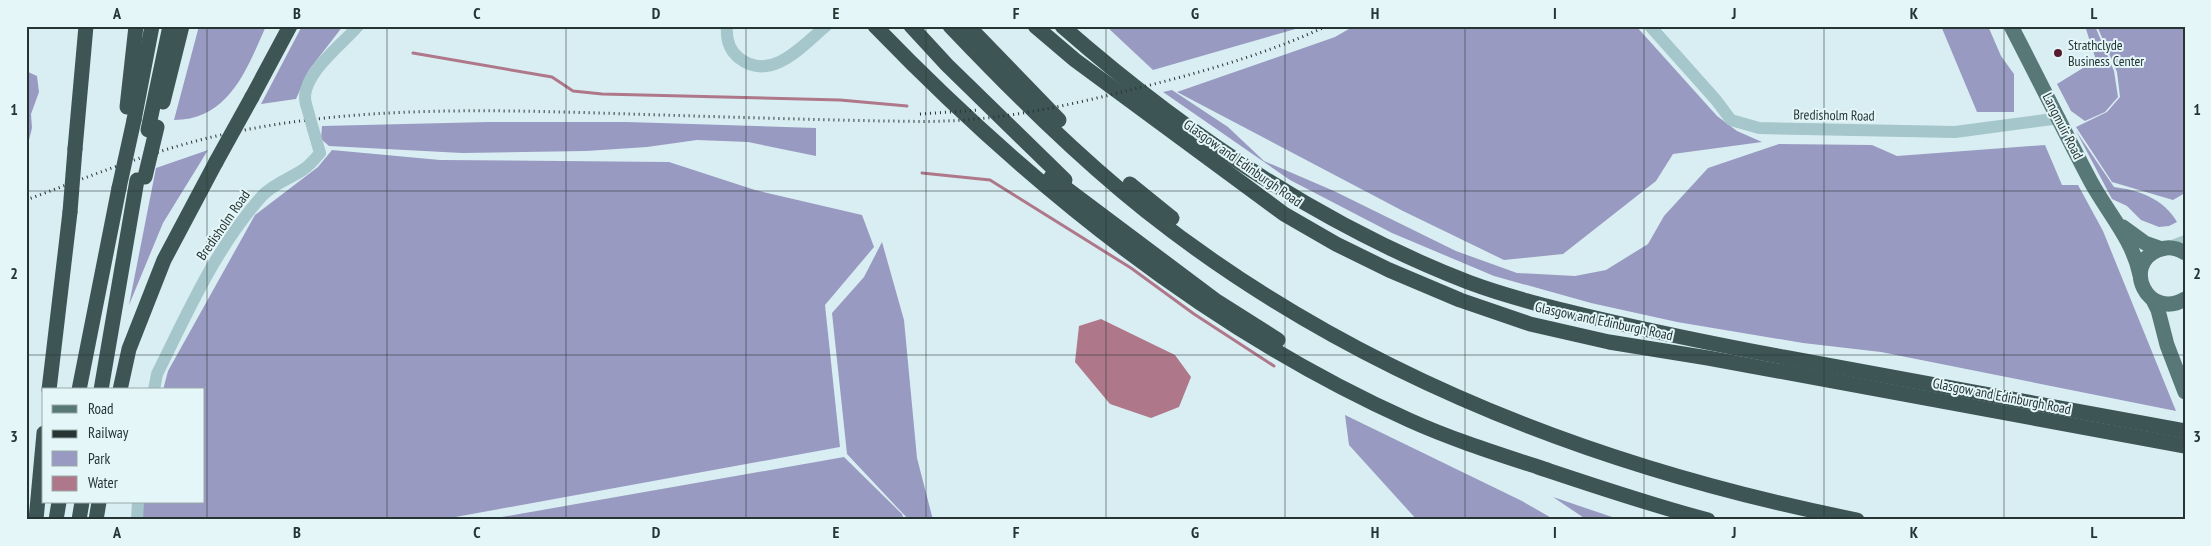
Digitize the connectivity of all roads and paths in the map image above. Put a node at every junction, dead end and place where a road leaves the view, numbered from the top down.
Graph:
1 (86, 26) edge
2 (136, 26) edge
3 (152, 26) edge
4 (170, 26) edge
5 (182, 26) edge
6 (290, 26) edge
7 (358, 26) edge
8 (727, 26) edge
9 (826, 26) edge
10 (875, 26) edge
11 (880, 26) edge
12 (911, 26) edge
13 (950, 26) edge
14 (968, 26) edge
15 (1035, 26) edge
16 (1062, 26) edge
17 (1650, 26) edge
18 (2011, 26) edge
19 (2060, 118) junction
20 (130, 119) junction
21 (152, 128) junction
22 (1109, 219) junction
23 (2118, 224) junction
24 (2185, 240) edge
25 (2164, 248) junction
26 (2185, 253) edge
27 (2140, 275) junction
28 (2153, 300) junction
29 (2182, 300) edge
30 (1303, 317) junction
31 (2167, 345) junction
32 (49, 388) edge
33 (79, 388) edge
34 (101, 388) edge
35 (120, 388) edge
36 (154, 388) edge
37 (2185, 392) edge
38 (2146, 420) junction
39 (2185, 422) edge
40 (2183, 446) edge
41 (42, 455) edge
42 (1585, 483) junction
43 (44, 504) edge
44 (59, 504) edge
45 (82, 504) edge
46 (99, 504) edge
47 (138, 504) edge
48 (36, 520) edge
49 (42, 520) edge
50 (56, 520) edge
51 (79, 520) edge
52 (96, 520) edge
53 (137, 520) edge
54 (1708, 520) edge
55 (1857, 520) edge

1 - 32 highway, bridge
2 - 20 highway
3 - 20 highway
4 - 21 highway
5 - 21 highway
6 - 35 highway, bridge
7 - 36 street, Bredisholm Road, bridge
8 - 9 street
10 - 42 highway
11 - 22 highway
12 - 22 highway
13 - 30 highway
14 - 30 highway
15 - 40 highway, Glasgow and Edinburgh Road
16 - 38 highway, Glasgow and Edinburgh Road
17 - 19 street, Bredisholm Road
18 - 19 main road, Langmuir Road
19 - 23 main road, Langmuir Road
20 - 33 highway, bridge
21 - 34 highway
22 - 42 highway
23 - 25 main road, Langmuir Road
23 - 27 main road, Langmuir Road
24 - 25 street
25 - 26 main road, Langmuir Road
25 - 27 main road
27 - 28 main road, Langmuir Road
28 - 29 main road
28 - 31 main road
29 - 31 main road
30 - 55 highway
31 - 37 main road
38 - 39 highway
38 - 40 highway, Glasgow and Edinburgh Road
41 - 48 highway
42 - 54 highway
43 - 49 highway
44 - 50 highway
45 - 51 highway
46 - 52 highway
47 - 53 street

